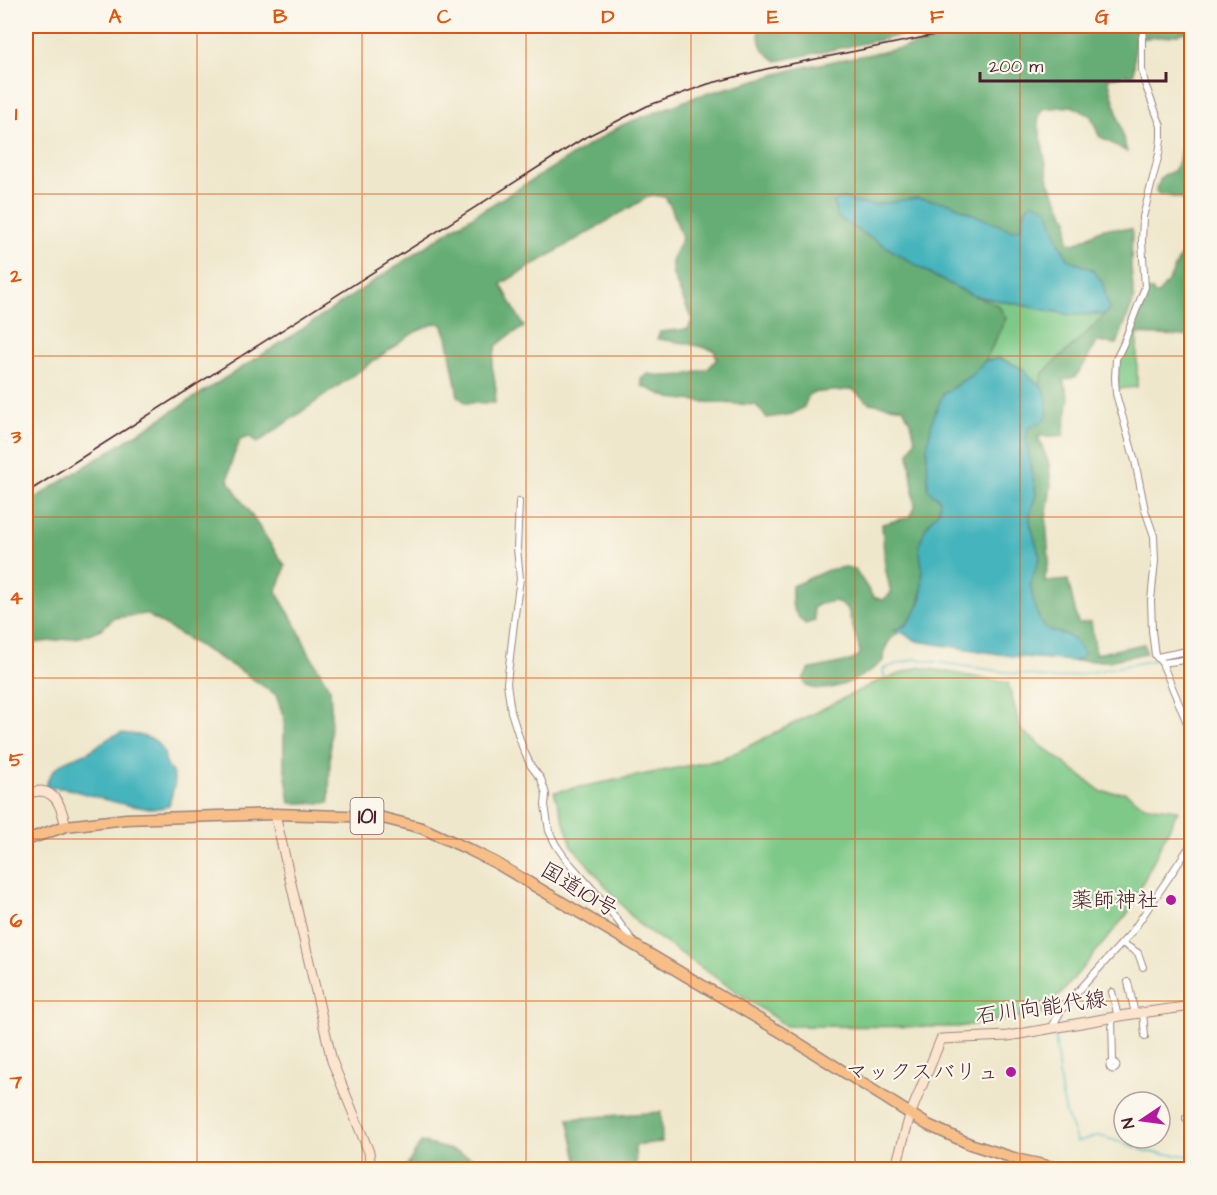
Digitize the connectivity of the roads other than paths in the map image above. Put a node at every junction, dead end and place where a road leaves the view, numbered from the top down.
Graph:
1 (1146, 26) edge
2 (519, 502) dead end
3 (1187, 651) dead end
4 (1157, 657) junction
5 (1191, 660) edge
6 (1162, 663) junction
7 (1191, 735) edge
8 (26, 793) edge
9 (275, 814) junction
10 (66, 826) junction
11 (1191, 838) edge
12 (26, 840) edge
13 (1191, 849) edge
14 (1122, 943) junction
15 (637, 946) junction
16 (1143, 967) dead end
17 (1128, 982) dead end
18 (1112, 992) dead end
19 (1191, 1006) edge
20 (1139, 1013) junction
21 (1115, 1017) junction
22 (1051, 1029) junction
23 (1145, 1036) dead end
24 (1113, 1062) dead end
25 (910, 1115) junction
26 (371, 1170) edge
27 (895, 1170) edge
28 (1067, 1170) edge

1 - 4 street
2 - 15 street
3 - 4 street
4 - 6 street
5 - 6 street
6 - 7 street
8 - 10 street
9 - 10 highway, 国道101号 / 101
9 - 15 highway, 国道101号 / 101
9 - 26 street
10 - 12 highway, 国道101号 / 101
11 - 13 street
13 - 14 street
14 - 16 street
14 - 22 street
15 - 25 highway, 国道101号 / 101
17 - 20 street
18 - 21 street
19 - 20 street, 石川向能代線
20 - 21 street, 石川向能代線
20 - 23 street
21 - 22 street, 石川向能代線
21 - 24 street
22 - 25 street, 石川向能代線
25 - 27 street
25 - 28 highway, 国道101号 / 101

